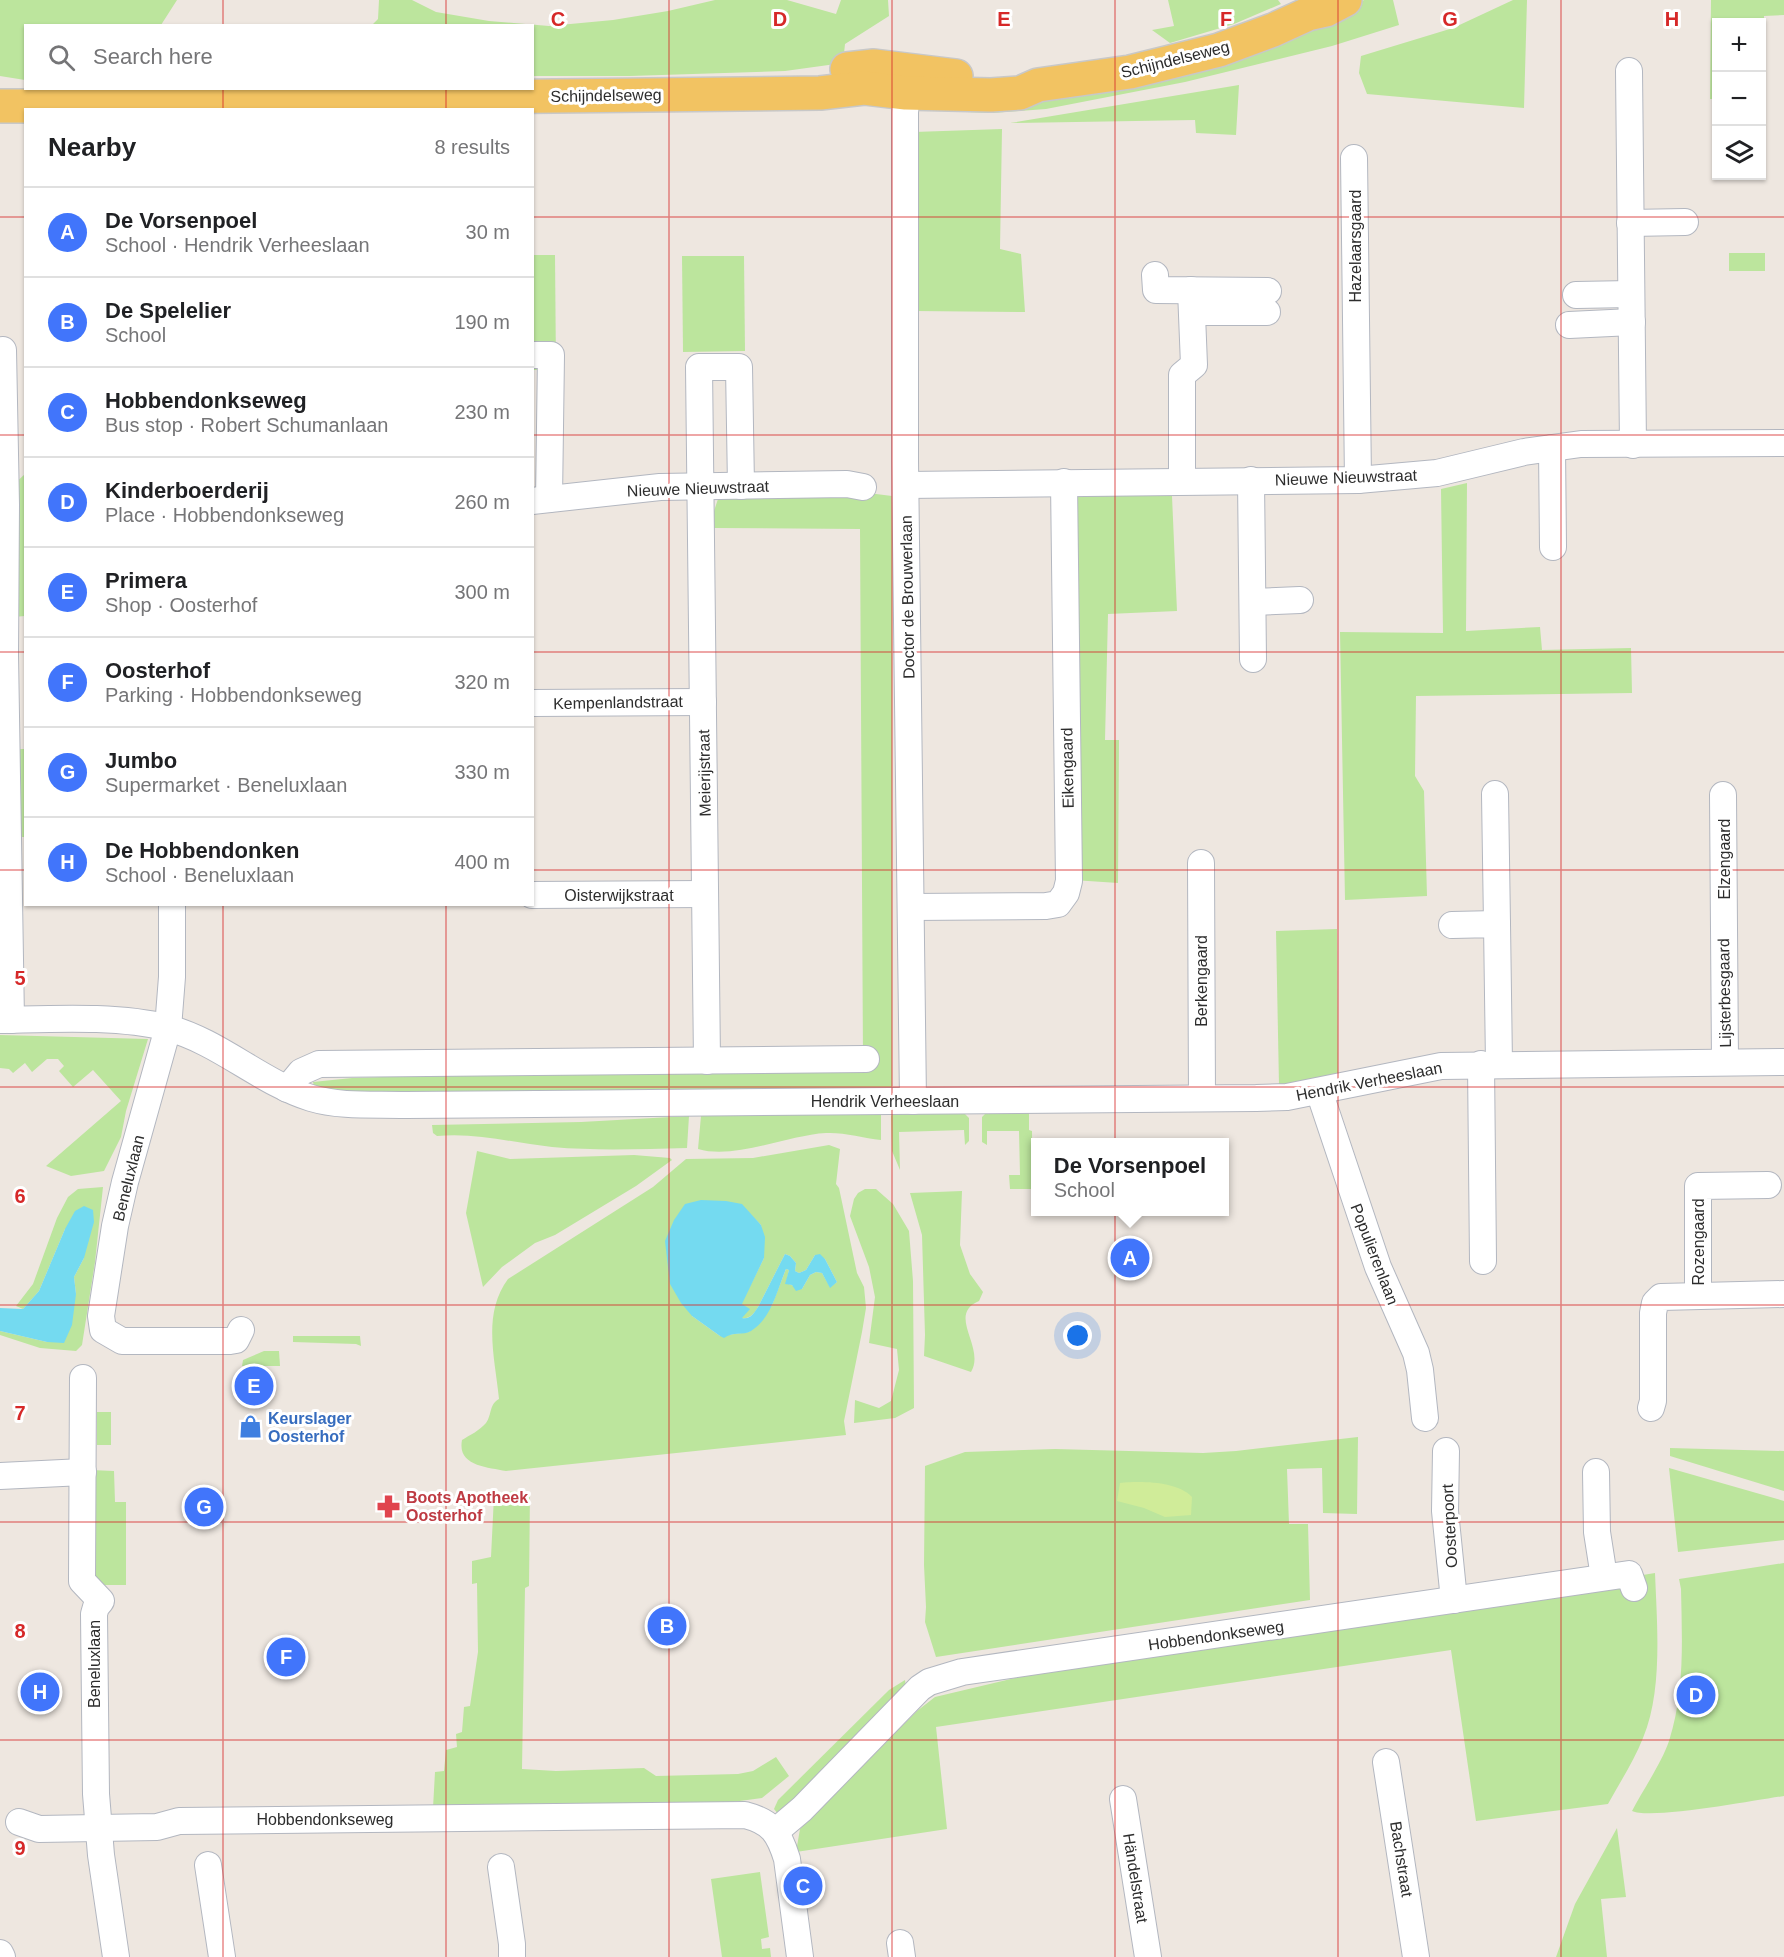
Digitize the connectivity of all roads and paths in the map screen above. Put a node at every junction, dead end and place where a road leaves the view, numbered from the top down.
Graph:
1 (1345, 0) edge
2 (1314, 7) edge
3 (1629, 71) dead end
4 (941, 74) junction
5 (534, 80) edge
6 (1038, 85) junction
7 (0, 88) edge
8 (24, 90) edge
9 (29, 90) edge
10 (48, 90) edge
11 (820, 93) junction
12 (906, 93) junction
13 (253, 102) edge
14 (175, 103) edge
15 (0, 106) edge
16 (534, 112) edge
17 (1354, 158) dead end
18 (1685, 222) dead end
19 (1630, 223) junction
20 (1155, 275) dead end
21 (1631, 294) junction
22 (1575, 295) dead end
23 (1192, 301) junction
24 (1268, 302) dead end
25 (1632, 322) junction
26 (1569, 325) dead end
27 (10, 350) edge
28 (534, 355) edge
29 (1784, 443) edge
30 (1633, 445) junction
31 (1552, 448) junction
32 (1251, 480) junction
33 (1358, 480) junction
34 (1182, 481) junction
35 (1064, 482) junction
36 (700, 485) junction
37 (906, 485) junction
38 (741, 486) junction
39 (863, 487) dead end
40 (541, 500) edge
41 (3, 536) edge
42 (1553, 547) dead end
43 (1300, 600) dead end
44 (1253, 602) junction
45 (2, 655) edge
46 (1253, 659) dead end
47 (704, 702) junction
48 (534, 703) edge
49 (1496, 794) dead end
50 (1723, 795) dead end
51 (1202, 863) dead end
52 (705, 894) junction
53 (534, 896) edge
54 (172, 906) edge
55 (911, 907) junction
56 (1497, 924) junction
57 (1723, 924) joint
58 (1452, 925) dead end
59 (5, 1020) edge
60 (168, 1028) junction
61 (866, 1059) dead end
62 (706, 1061) junction
63 (1725, 1062) junction
64 (1784, 1062) edge
65 (1490, 1064) junction
66 (287, 1089) junction
67 (1319, 1091) junction
68 (1202, 1098) junction
69 (913, 1101) junction
70 (1768, 1185) dead end
71 (1483, 1261) dead end
72 (1784, 1294) edge
73 (1698, 1295) junction
74 (241, 1330) dead end
75 (84, 1378) dead end
76 (1651, 1408) dead end
77 (1425, 1418) dead end
78 (1446, 1451) dead end
79 (83, 1472) junction
80 (1596, 1472) dead end
81 (0, 1476) edge
82 (1604, 1577) junction
83 (1634, 1588) dead end
84 (1454, 1600) junction
85 (1386, 1762) dead end
86 (1123, 1799) dead end
87 (98, 1821) junction
88 (9, 1822) edge
89 (767, 1825) junction
90 (208, 1864) dead end
91 (501, 1867) dead end
92 (116, 1957) edge
93 (222, 1957) edge
94 (512, 1957) edge
95 (800, 1957) edge
96 (1148, 1957) edge
97 (1416, 1957) edge

1 - 2 main road, Schijndelseweg
2 - 6 main road, Schijndelseweg
3 - 19 street
4 - 5 main road, Schijndelseweg
4 - 6 main road, Schijndelseweg
4 - 12 main road
6 - 12 main road, Schijndelseweg
7 - 8 main road
9 - 10 main road
11 - 12 main road, Schijndelseweg
11 - 13 main road, Schijndelseweg
11 - 16 street, Schijndelseweg
12 - 37 street, Doctor de Brouwerlaan
13 - 14 main road, Schijndelseweg
14 - 15 main road, Schijndelseweg
17 - 33 street, Hazelaarsgaard
18 - 19 street
19 - 21 street
20 - 23 street
21 - 22 street
21 - 25 street
23 - 24 street
23 - 34 street
25 - 26 street
25 - 30 street
27 - 41 street
28 - 40 street
29 - 30 street, Nieuwe Nieuwstraat
30 - 31 street, Nieuwe Nieuwstraat
31 - 33 street, Nieuwe Nieuwstraat
31 - 42 street
32 - 33 street, Nieuwe Nieuwstraat
32 - 34 street, Nieuwe Nieuwstraat
32 - 44 street
34 - 35 street, Nieuwe Nieuwstraat
35 - 37 street, Nieuwe Nieuwstraat
35 - 55 street, Eikengaard
36 - 38 street, Nieuwe Nieuwstraat
36 - 38 street, Meierijstraat
36 - 40 street, Nieuwe Nieuwstraat
36 - 47 street, Meierijstraat
37 - 55 street, Doctor de Brouwerlaan
38 - 39 street, Nieuwe Nieuwstraat
41 - 45 street
43 - 44 street
44 - 46 street
45 - 59 street
47 - 48 street, Kempenlandstraat
47 - 52 street, Meierijstraat
49 - 56 street
50 - 57 street, Elzengaard
51 - 68 street, Berkengaard
52 - 53 street, Oisterwijkstraat
52 - 62 street, Meierijstraat
54 - 60 street
55 - 69 street, Doctor de Brouwerlaan
56 - 58 street
56 - 65 street
57 - 63 street, Lijsterbesgaard
59 - 60 street, Hendrik Verheeslaan
60 - 66 street, Hendrik Verheeslaan
60 - 74 street, Beneluxlaan
61 - 62 street
62 - 66 street
63 - 64 street, Hendrik Verheeslaan
63 - 65 street, Hendrik Verheeslaan
65 - 67 street, Hendrik Verheeslaan
65 - 71 street
66 - 69 street, Hendrik Verheeslaan
67 - 68 street, Hendrik Verheeslaan
67 - 77 street, Populierenlaan
68 - 69 street, Hendrik Verheeslaan
70 - 73 street, Rozengaard
72 - 73 street, Rozengaard
73 - 76 street, Rozengaard
75 - 79 street, Beneluxlaan
78 - 84 street, Oosterpoort
79 - 81 street
79 - 87 street, Beneluxlaan
80 - 82 street
82 - 83 street, Hobbendonkseweg
82 - 84 street, Hobbendonkseweg
84 - 89 street, Hobbendonkseweg
85 - 97 street, Bachstraat
86 - 96 street, Händelstraat
87 - 88 street, Hobbendonkseweg
87 - 89 street, Hobbendonkseweg
87 - 92 street, Beneluxlaan
89 - 95 street
90 - 93 street
91 - 94 street

